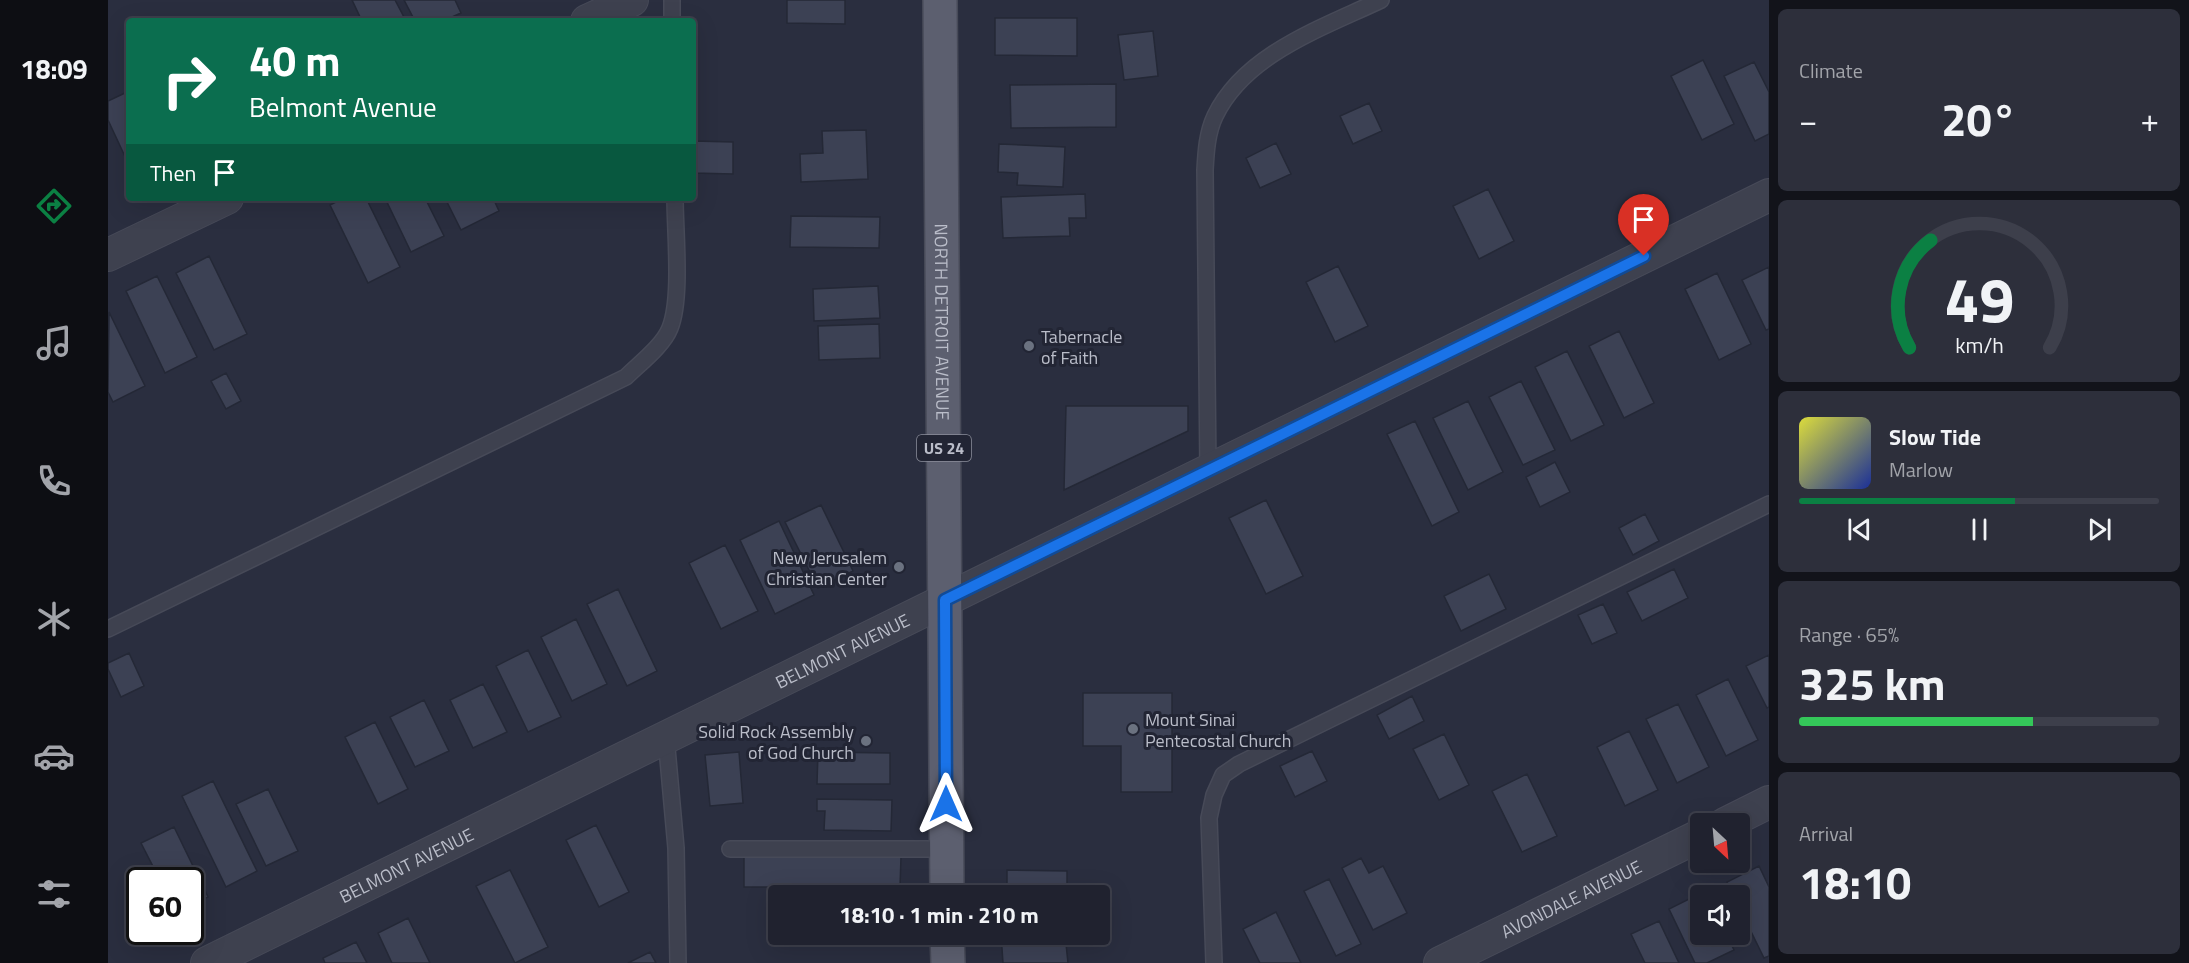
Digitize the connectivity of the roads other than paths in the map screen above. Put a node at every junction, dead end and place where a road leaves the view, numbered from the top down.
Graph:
1 (632, 0) edge
2 (672, 0) edge
3 (940, 0) edge
4 (1381, 0) edge
5 (593, 18) edge
6 (672, 18) edge
7 (1769, 195) edge
8 (221, 201) edge
9 (675, 201) edge
10 (108, 255) edge
11 (1208, 471) junction
12 (1769, 504) edge
13 (945, 600) junction
14 (108, 629) edge
15 (666, 738) junction
16 (1769, 802) edge
17 (1747, 813) edge
18 (1690, 840) edge
19 (730, 849) dead end
20 (947, 849) junction
21 (947, 885) edge
22 (947, 945) edge
23 (207, 963) edge
24 (678, 963) edge
25 (948, 963) edge
26 (1214, 963) edge
27 (1440, 963) edge

1 - 5 street
2 - 6 lane
3 - 13 main road, NORTH DETROIT AVENUE / US 24
4 - 11 lane
7 - 11 street, BELMONT AVENUE
8 - 10 street
9 - 14 lane
11 - 13 street, BELMONT AVENUE
12 - 26 lane
13 - 15 street, BELMONT AVENUE
13 - 20 main road, NORTH DETROIT AVENUE / US 24
15 - 23 street, BELMONT AVENUE
15 - 24 lane
16 - 17 street
18 - 27 street, AVONDALE AVENUE
19 - 20 lane
20 - 21 main road, NORTH DETROIT AVENUE / US 24
22 - 25 main road

